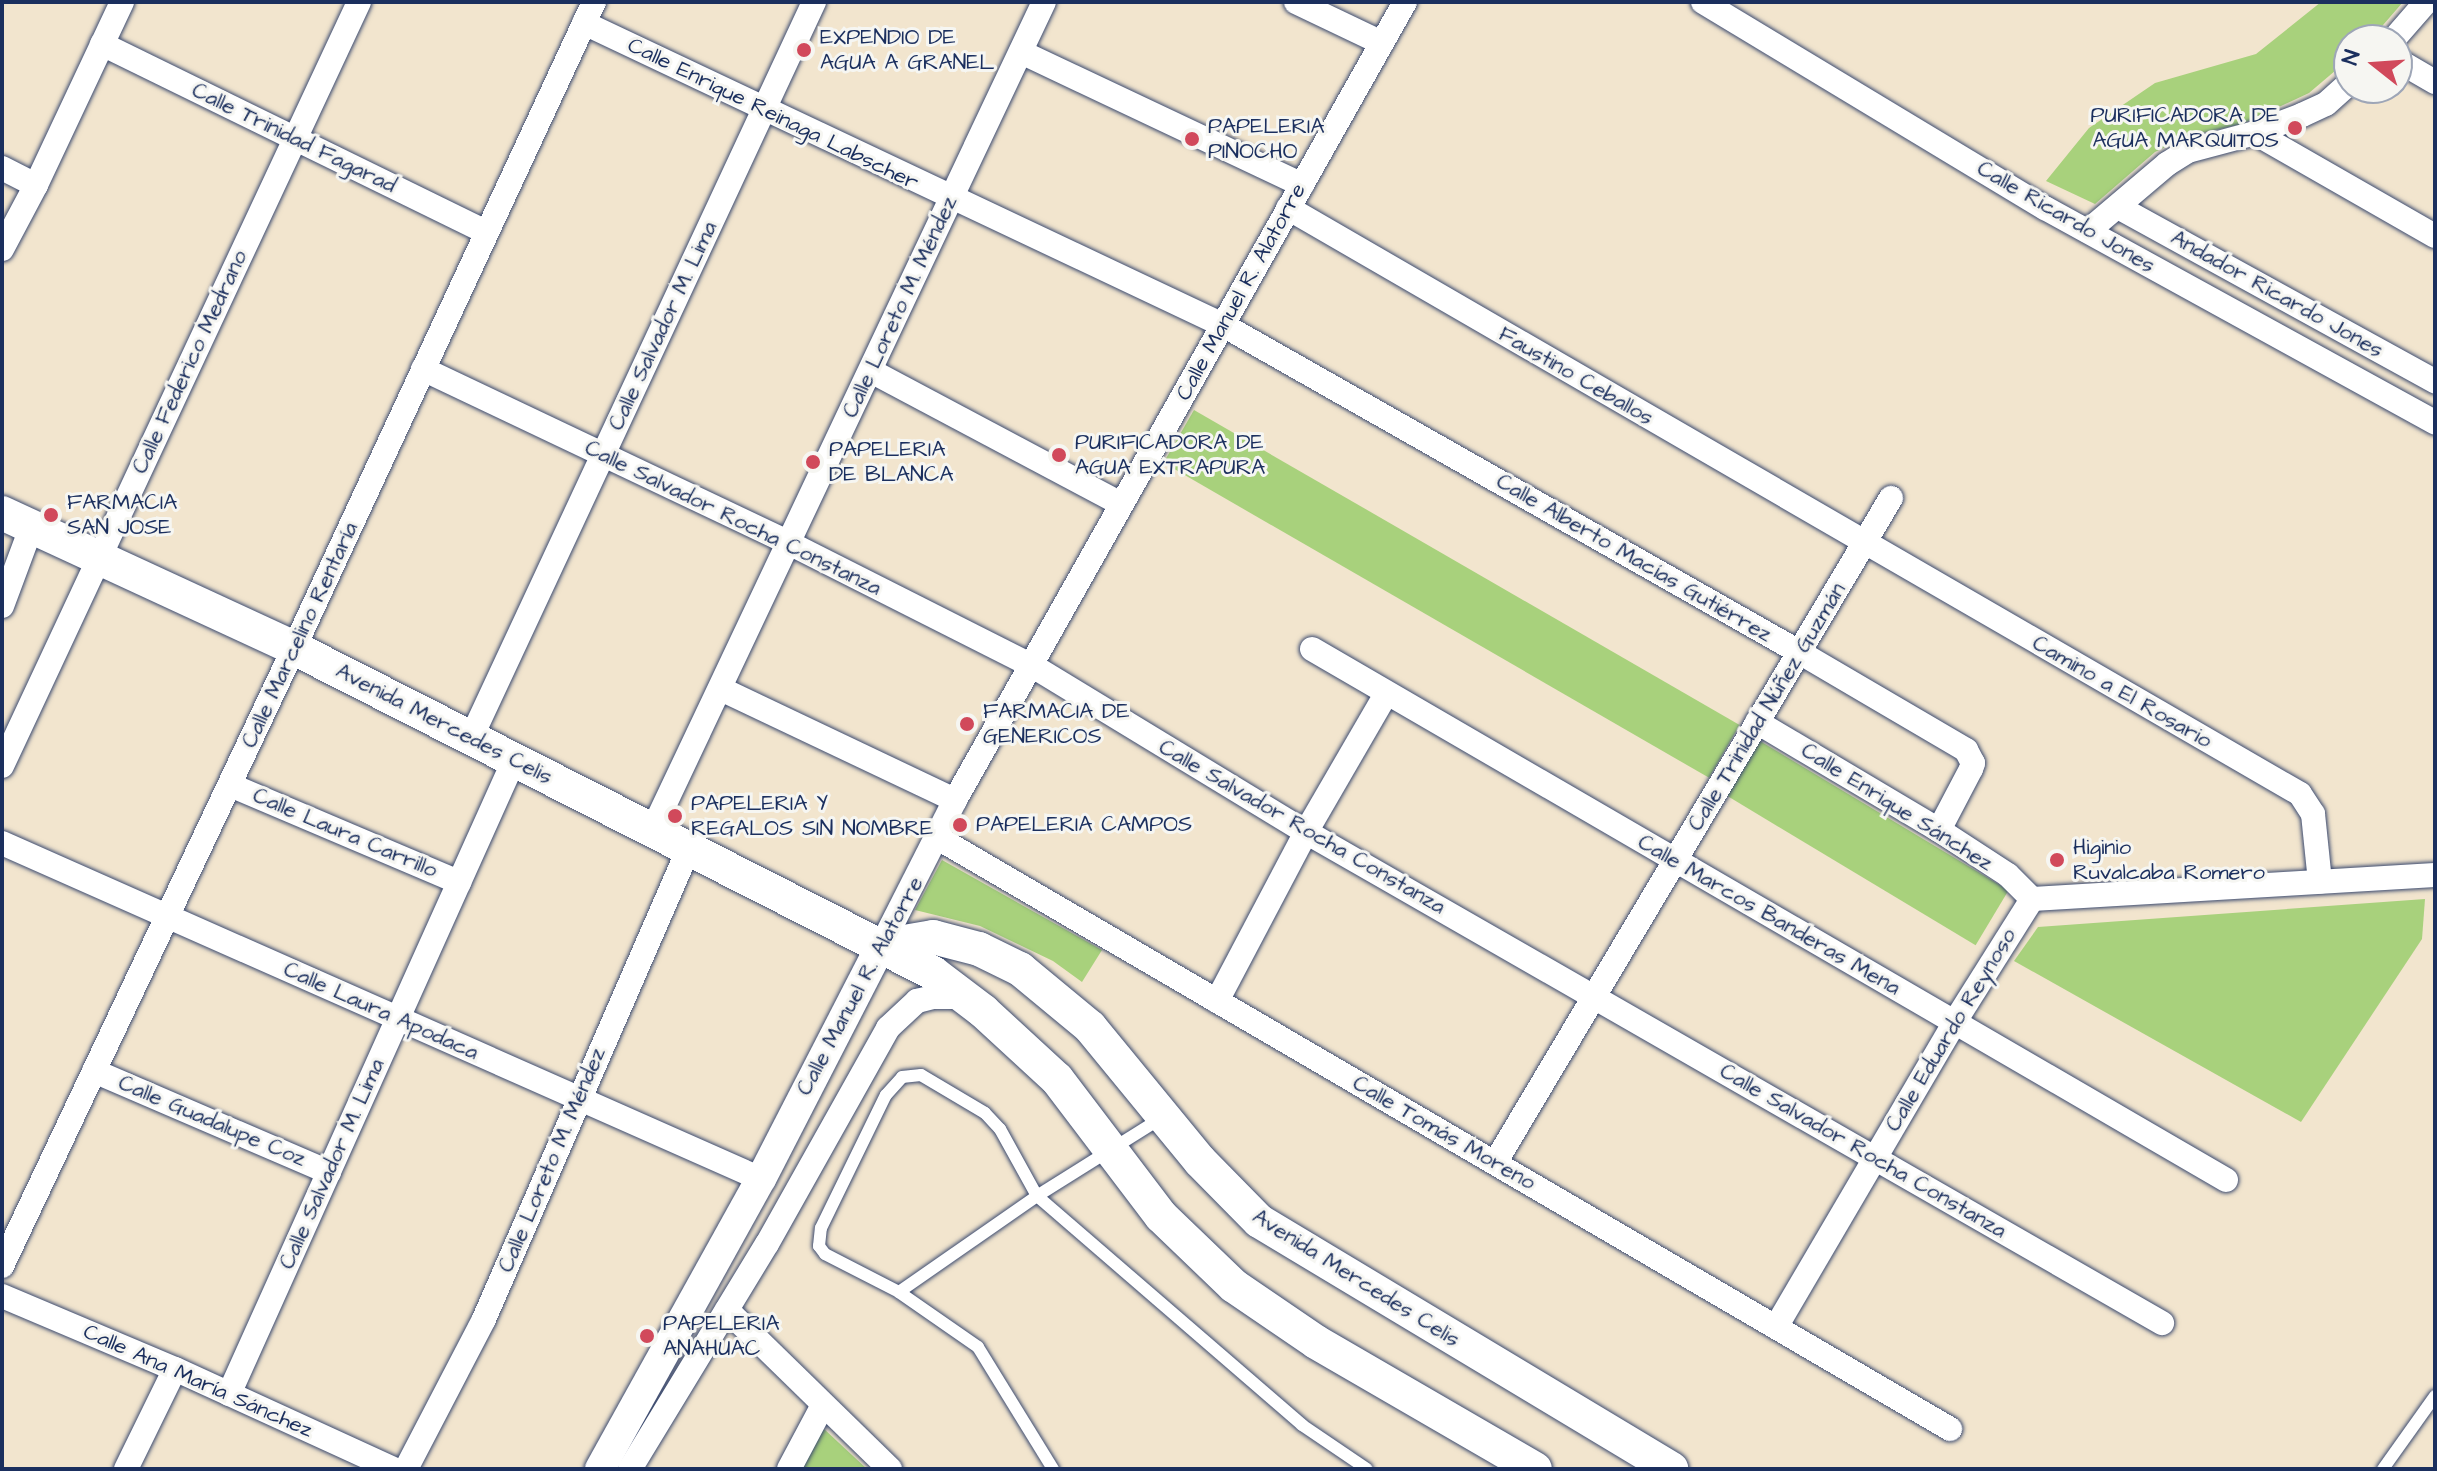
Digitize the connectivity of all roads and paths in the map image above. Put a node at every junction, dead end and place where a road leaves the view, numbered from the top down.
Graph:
1 (122, 2) edge
2 (359, 2) edge
3 (814, 2) edge
4 (1044, 2) edge
5 (1296, 2) edge
6 (1405, 2) edge
7 (2426, 2) edge
8 (1719, 5) edge
9 (589, 13) edge
10 (2407, 24) edge
11 (1382, 43) junction
12 (102, 44) junction
13 (1021, 52) junction
14 (2413, 69) edge
15 (2435, 82) edge
16 (2333, 98) edge
17 (764, 110) junction
18 (2255, 133) junction
19 (295, 139) junction
20 (2, 168) edge
21 (36, 185) junction
22 (1302, 185) junction
23 (951, 199) junction
24 (2118, 207) junction
25 (1288, 208) junction
26 (2088, 231) junction
27 (486, 232) junction
28 (2435, 236) edge
29 (2, 249) edge
30 (1223, 325) junction
31 (423, 369) junction
32 (871, 371) junction
33 (2435, 381) edge
34 (2435, 422) edge
35 (603, 455) junction
36 (1891, 498) dead end
37 (1121, 504) junction
38 (17, 520) edge
39 (789, 543) junction
40 (1864, 544) junction
41 (97, 559) junction
42 (2, 606) edge
43 (294, 648) junction
44 (1312, 649) dead end
45 (1799, 652) junction
46 (1031, 665) junction
47 (721, 689) junction
48 (1386, 694) junction
49 (1757, 722) junction
50 (471, 738) junction
51 (514, 760) junction
52 (2, 766) edge
53 (230, 785) junction
54 (955, 800) junction
55 (653, 829) junction
56 (1939, 830) junction
57 (1306, 832) junction
58 (938, 838) junction
59 (2, 843) edge
60 (689, 848) junction
61 (1675, 861) junction
62 (2435, 875) edge
63 (459, 882) junction
64 (2320, 882) junction
65 (2032, 899) junction
66 (167, 916) junction
67 (881, 946) junction
68 (1594, 996) junction
69 (965, 997) junction
70 (1217, 1001) junction
71 (398, 1018) junction
72 (1954, 1023) junction
73 (94, 1071) junction
74 (578, 1098) junction
75 (1165, 1116) junction
76 (1110, 1153) junction
77 (1875, 1158) junction
78 (1495, 1163) junction
79 (329, 1172) junction
80 (761, 1179) junction
81 (2226, 1180) dead end
82 (1037, 1196) junction
83 (2, 1266) edge
84 (899, 1292) junction
85 (2, 1296) edge
86 (727, 1310) junction
87 (2162, 1323) dead end
88 (1776, 1327) junction
89 (175, 1369) junction
90 (229, 1394) junction
91 (2435, 1396) edge
92 (823, 1405) junction
93 (1950, 1429) dead end
94 (1530, 1468) edge
95 (126, 1469) edge
96 (393, 1469) edge
97 (406, 1469) edge
98 (600, 1469) edge
99 (630, 1469) edge
100 (789, 1469) edge
101 (890, 1469) edge
102 (1053, 1469) edge
103 (1367, 1469) edge
104 (1671, 1469) edge
105 (2383, 1469) edge

1 - 12 street
2 - 19 street, Calle Federico Medrano
3 - 17 street, Calle Salvador M. Lima
4 - 13 street, Calle Loreto M. Méndez
5 - 11 street
6 - 11 street, Calle Manuel R. Alatorre
7 - 10 street
8 - 26 street, Calle Ricardo Jones
9 - 17 street, Calle Enrique Reinaga Labscher
9 - 27 street, Calle Marcelino Rentaría
11 - 22 street, Calle Manuel R. Alatorre
12 - 19 street, Calle Trinidad Fagarad
12 - 21 street
13 - 22 street
13 - 23 street, Calle Loreto M. Méndez
14 - 15 street
16 - 18 street
17 - 23 street, Calle Enrique Reinaga Labscher
17 - 35 street, Calle Salvador M. Lima
18 - 24 street
18 - 28 street
19 - 27 street, Calle Trinidad Fagarad
19 - 41 street, Calle Federico Medrano
20 - 21 street
21 - 29 street
22 - 25 street, Calle Manuel R. Alatorre
23 - 30 street, Calle Enrique Reinaga Labscher
23 - 32 street, Calle Loreto M. Méndez
24 - 26 street
24 - 33 street, Andador Ricardo Jones
25 - 30 street, Calle Manuel R. Alatorre
25 - 40 street, Faustino Ceballos
26 - 34 street, Calle Ricardo Jones
27 - 31 street, Calle Marcelino Rentaría
30 - 37 street, Calle Manuel R. Alatorre
30 - 45 street, Calle Alberto Macías Gutiérrez
31 - 35 street, Calle Salvador Rocha Constanza
31 - 43 street, Calle Marcelino Rentaría
32 - 37 street
32 - 39 street, Calle Loreto M. Méndez
35 - 39 street, Calle Salvador Rocha Constanza
35 - 50 street, Calle Salvador M. Lima
36 - 40 street, Calle Trinidad Núñez Guzmán
37 - 46 street, Calle Manuel R. Alatorre
38 - 41 main road, Avenida Mercedes Celis
38 - 42 street
39 - 46 street, Calle Salvador Rocha Constanza
39 - 47 street, Calle Loreto M. Méndez
40 - 45 street, Calle Trinidad Núñez Guzmán
40 - 64 street, Camino a El Rosario
41 - 43 main road, Avenida Mercedes Celis
41 - 52 street, Calle Federico Medrano
43 - 50 main road, Avenida Mercedes Celis
43 - 53 street, Calle Marcelino Rentaría
44 - 48 street, Calle Marcos Banderas Mena
45 - 49 street, Calle Trinidad Núñez Guzmán
45 - 56 street, Calle Alberto Macías Gutiérrez
46 - 54 street, Calle Manuel R. Alatorre
46 - 57 street, Calle Salvador Rocha Constanza
47 - 54 street
47 - 55 street, Calle Loreto M. Méndez
48 - 57 street
48 - 61 street, Calle Marcos Banderas Mena
49 - 56 street, Calle Enrique Sánchez
49 - 61 street, Calle Trinidad Núñez Guzmán
50 - 51 main road, Avenida Mercedes Celis
51 - 55 main road, Avenida Mercedes Celis
51 - 63 street, Calle Salvador M. Lima
53 - 63 street, Calle Laura Carrillo
53 - 66 street, Calle Marcelino Rentaría
54 - 58 street, Calle Manuel R. Alatorre
55 - 60 main road, Avenida Mercedes Celis
56 - 65 street, Calle Enrique Sánchez
57 - 68 street, Calle Salvador Rocha Constanza
57 - 70 street
58 - 67 street, Calle Manuel R. Alatorre
58 - 70 street, Calle Tomás Moreno
59 - 66 street, Calle Laura Apodaca
60 - 67 main road, Avenida Mercedes Celis
60 - 74 street, Calle Loreto M. Méndez
61 - 68 street, Calle Trinidad Núñez Guzmán
61 - 72 street, Calle Marcos Banderas Mena
62 - 64 street
63 - 71 street, Calle Salvador M. Lima
64 - 65 street
65 - 72 street, Calle Eduardo Reynoso
66 - 71 street, Calle Laura Apodaca
66 - 73 street, Calle Marcelino Rentaría
67 - 69 main road, Avenida Mercedes Celis
67 - 75 main road, Avenida Mercedes Celis
67 - 80 street, Calle Manuel R. Alatorre
68 - 77 street, Calle Salvador Rocha Constanza
68 - 78 street, Calle Trinidad Núñez Guzmán
69 - 76 main road, Avenida Mercedes Celis
69 - 86 street
70 - 78 street, Calle Tomás Moreno
71 - 74 street, Calle Laura Apodaca
71 - 79 street, Calle Salvador M. Lima
72 - 77 street, Calle Eduardo Reynoso
72 - 81 street, Calle Marcos Banderas Mena
73 - 79 street, Calle Guadalupe Coz
73 - 83 street, Calle Marcelino Rentaría
74 - 80 street, Calle Laura Apodaca
74 - 97 street, Calle Loreto M. Méndez
75 - 76 lane
75 - 104 main road, Avenida Mercedes Celis
76 - 82 lane
76 - 94 main road, Avenida Mercedes Celis
77 - 87 street, Calle Salvador Rocha Constanza
77 - 88 street, Calle Eduardo Reynoso
78 - 88 street, Calle Tomás Moreno
79 - 90 street, Calle Salvador M. Lima
80 - 98 street, Calle Manuel R. Alatorre
82 - 84 lane
82 - 84 lane
82 - 103 lane
84 - 102 lane
85 - 89 street, Calle Ana María Sánchez
86 - 92 street
86 - 99 street
88 - 93 street, Calle Tomás Moreno
89 - 90 street, Calle Ana María Sánchez
89 - 95 street
90 - 96 street, Calle Ana María Sánchez
91 - 105 lane
92 - 100 street
92 - 101 street

